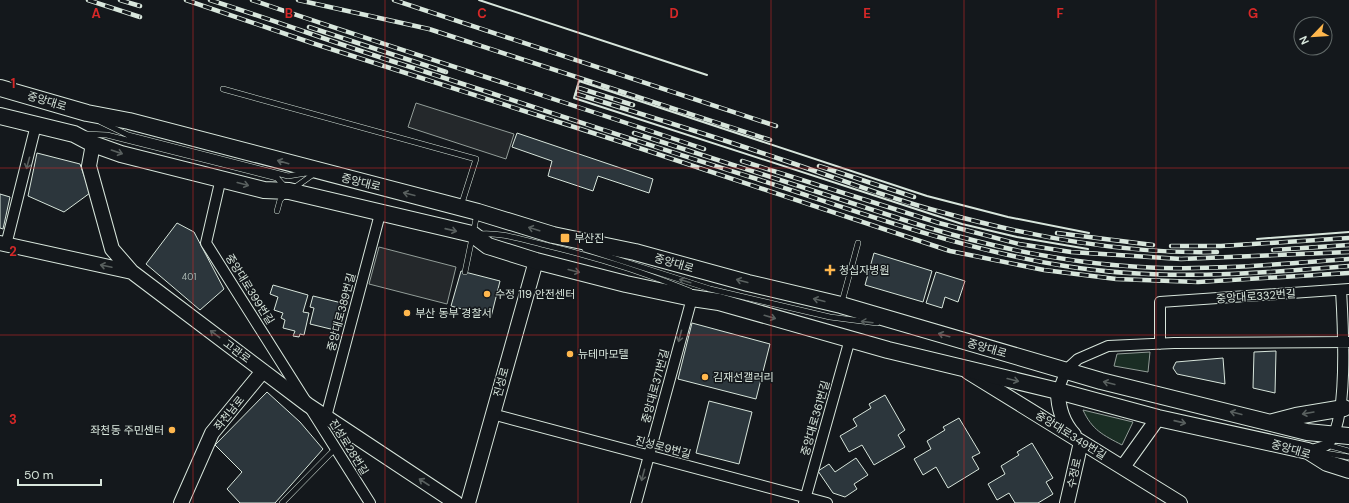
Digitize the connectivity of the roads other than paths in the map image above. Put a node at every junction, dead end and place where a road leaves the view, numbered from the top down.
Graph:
1 (0, 88) edge
2 (223, 89) dead end
3 (0, 116) edge
4 (36, 125) junction
5 (74, 134) junction
6 (93, 144) junction
7 (317, 172) junction
8 (221, 178) junction
9 (289, 191) junction
10 (461, 207) junction
11 (277, 211) dead end
12 (478, 212) junction
13 (380, 214) junction
14 (472, 234) junction
15 (553, 235) junction
16 (858, 243) dead end
17 (3, 244) edge
18 (536, 261) junction
19 (132, 272) junction
20 (465, 272) dead end
21 (1345, 290) edge
22 (692, 298) junction
23 (719, 302) junction
24 (841, 305) junction
25 (919, 328) junction
26 (850, 340) junction
27 (1346, 342) edge
28 (1160, 344) junction
29 (962, 368) junction
30 (1066, 370) junction
31 (263, 371) junction
32 (1058, 391) junction
33 (308, 405) junction
34 (1347, 408) edge
35 (492, 414) junction
36 (326, 417) junction
37 (1158, 418) junction
38 (1274, 422) junction
39 (1334, 439) edge
40 (1310, 440) junction
41 (1081, 442) junction
42 (336, 448) junction
43 (1349, 451) edge
44 (648, 455) junction
45 (1349, 457) edge
46 (1123, 467) junction
47 (1349, 470) edge
48 (805, 500) edge
49 (181, 503) edge
50 (282, 503) edge
51 (370, 503) edge
52 (456, 503) edge
53 (468, 503) edge
54 (636, 503) edge
55 (827, 503) edge
56 (1067, 503) edge
57 (1180, 503) edge

7 -> 1 main road, 중앙대로
2 - 10 lane
3 - 4 main road, 중앙대로
4 - 5 main road, 중앙대로
4 -> 17 street
5 - 6 main road, 중앙대로
5 - 9 lane
6 -> 8 main road, 중앙대로
6 - 19 street
7 - 9 lane
10 -> 7 main road, 중앙대로
8 -> 9 main road, 중앙대로
8 - 33 street, 중앙대로399번길
9 - 11 lane
9 - 13 main road, 중앙대로
10 - 12 main road, 중앙대로
12 - 14 lane
15 -> 12 main road, 중앙대로
13 -> 14 main road, 중앙대로
13 - 36 street, 중앙대로389번길
14 - 18 main road, 중앙대로
14 - 20 lane
14 - 23 lane
24 -> 15 main road, 중앙대로
25 -> 15 lane
16 - 24 lane
19 -> 17 street, 고관로
18 -> 22 main road, 중앙대로
18 - 35 street, 진성로
31 -> 19 street, 고관로
21 - 27 street, 중앙대로332번길
21 - 28 street, 중앙대로332번길
22 - 23 main road, 중앙대로
22 -> 44 street, 중앙대로371번길
23 -> 26 main road, 중앙대로
24 - 25 main road, 중앙대로
30 -> 25 main road, 중앙대로
26 - 29 main road, 중앙대로
26 - 48 street, 중앙대로361번길
27 - 28 street
27 - 34 street, 중앙대로332번길
28 - 30 street
29 -> 32 main road, 중앙대로
29 - 41 street, 중앙대로349번길
30 - 32 street
38 -> 30 main road, 중앙대로
31 - 33 street, 고관로
31 - 49 street, 좌천남로
32 - 37 main road, 중앙대로
32 - 41 street
33 - 36 street, 고관로
33 - 42 street, 진성로28번길
34 -> 38 main road
34 - 39 street, 중앙대로332번길
35 - 44 street, 진성로9번길
35 - 53 street, 진성로
52 -> 36 street, 고관로
37 -> 40 main road, 중앙대로
37 - 46 street
38 - 40 main road, 중앙대로
39 - 40 main road, 중앙대로
39 - 43 lane
40 - 45 lane
40 - 47 main road, 중앙대로
41 - 46 street, 중앙대로349번길
41 - 56 street, 수정로
42 - 50 lane
42 - 51 street, 진성로28번길
44 - 48 street, 진성로9번길
44 -> 54 street, 중앙대로371번길
46 - 57 street, 중앙대로349번길
48 - 55 street, 진성로9번길

